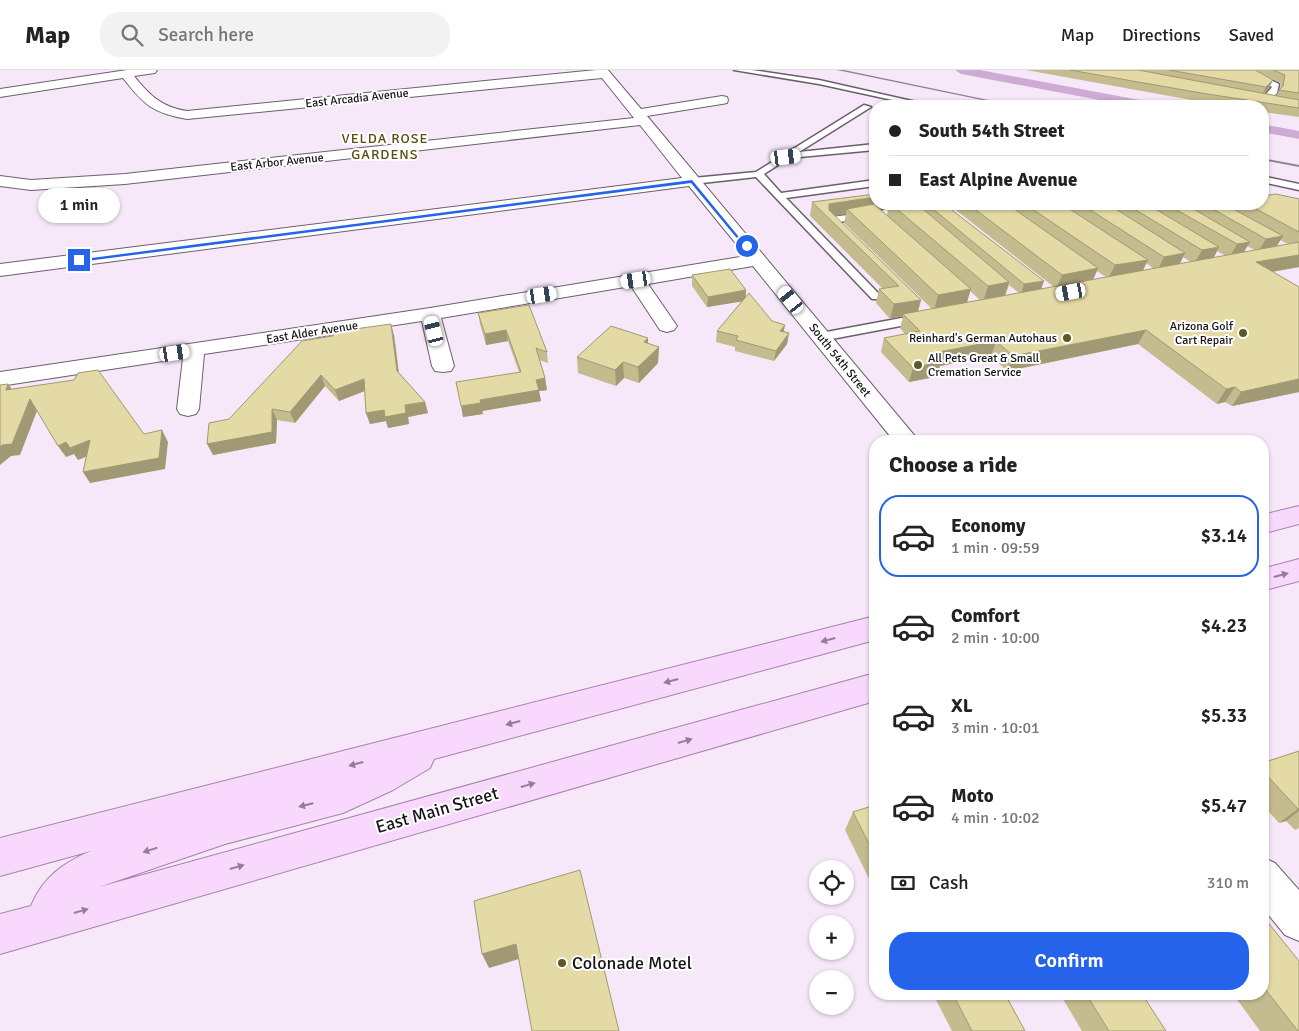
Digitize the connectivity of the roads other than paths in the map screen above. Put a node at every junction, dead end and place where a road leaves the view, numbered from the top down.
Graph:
1 (151, 70) edge
2 (738, 70) edge
3 (1245, 70) edge
4 (603, 72) edge
5 (126, 74) junction
6 (307, 89) dead end
7 (0, 93) edge
8 (1256, 98) edge
9 (722, 100) dead end
10 (902, 100) edge
11 (306, 103) junction
12 (864, 112) dead end
13 (640, 117) junction
14 (869, 148) edge
15 (786, 157) junction
16 (758, 174) junction
17 (0, 181) edge
18 (692, 181) junction
19 (1269, 181) edge
20 (869, 184) edge
21 (1299, 187) edge
22 (779, 196) junction
23 (904, 210) edge
24 (912, 210) edge
25 (949, 210) edge
26 (874, 214) junction
27 (954, 217) edge
28 (925, 221) edge
29 (888, 227) edge
30 (846, 234) edge
31 (757, 260) junction
32 (0, 270) edge
33 (636, 280) junction
34 (876, 297) dead end
35 (430, 314) junction
36 (931, 314) edge
37 (667, 326) dead end
38 (821, 337) junction
39 (194, 350) junction
40 (442, 366) dead end
41 (0, 380) edge
42 (188, 409) dead end
43 (902, 435) edge
44 (1299, 515) edge
45 (1269, 523) edge
46 (1299, 570) edge
47 (1269, 578) edge
48 (869, 630) edge
49 (869, 689) edge
50 (445, 741) junction
51 (0, 857) edge
52 (1269, 885) edge
53 (46, 921) junction
54 (1299, 921) edge
55 (0, 934) edge

1 - 5 street
2 - 10 lane
3 - 8 lane
4 - 11 street, East Arcadia Avenue
4 - 13 street, South 54th Street
5 - 7 street
5 - 11 street, East Arcadia Avenue
6 - 11 street
9 - 13 street, East Arbor Avenue
12 - 15 lane
13 - 17 street, East Arbor Avenue
13 - 18 street, South 54th Street
14 - 15 lane
15 - 16 lane
16 - 18 lane
16 - 22 lane
18 - 31 street, South 54th Street
18 - 32 street
19 - 21 lane
20 - 22 lane
22 - 34 lane
23 - 26 lane
24 - 28 lane
25 - 27 lane
26 - 29 lane
26 - 30 lane
31 - 33 street, East Alder Avenue
31 - 38 street, South 54th Street
33 - 35 street, East Alder Avenue
33 - 37 street
35 - 39 street, East Alder Avenue
35 - 40 street
36 - 38 lane
38 - 43 street, South 54th Street
39 - 41 street, East Alder Avenue
39 - 42 street
44 - 45 main road
47 -> 46 main road
48 -> 50 main road
53 -> 49 main road, East Main Street
50 -> 51 main road
50 -> 53 main road
52 - 54 street
53 - 55 main road, East Main Street

